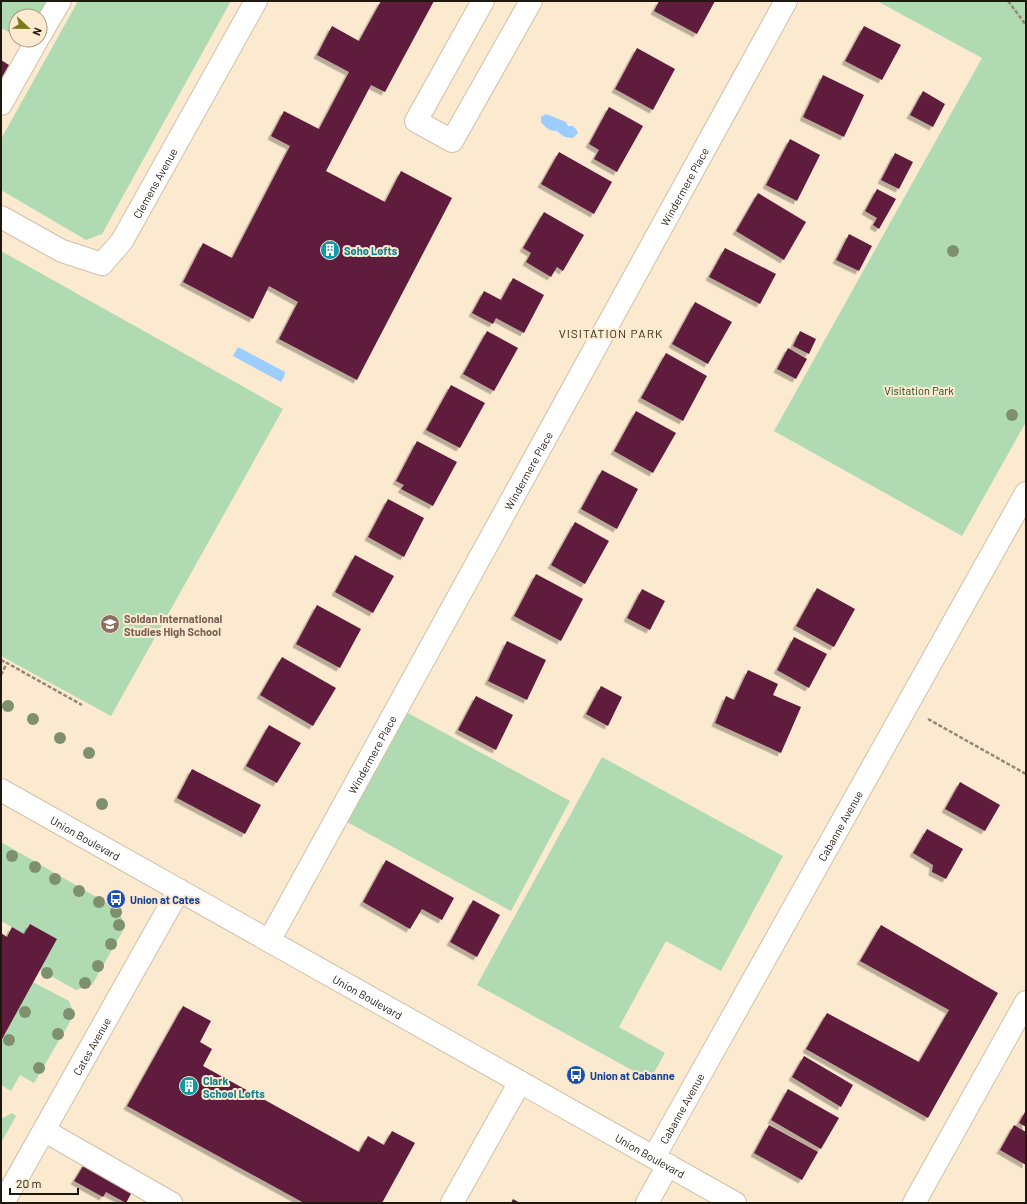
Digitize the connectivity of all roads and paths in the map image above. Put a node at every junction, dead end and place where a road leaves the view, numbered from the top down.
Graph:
1 (60, 1) edge
2 (256, 1) edge
3 (483, 1) edge
4 (531, 1) edge
5 (786, 1) edge
6 (1008, 1) edge
7 (48, 21) edge
8 (1026, 25) edge
9 (32, 48) edge
10 (1, 104) edge
11 (1, 217) edge
12 (1026, 493) edge
13 (1, 660) edge
14 (8, 663) junction
15 (3, 669) edge
16 (1, 675) edge
17 (82, 705) dead end
18 (928, 719) dead end
19 (1026, 774) edge
20 (1, 790) edge
21 (179, 890) junction
22 (269, 941) junction
23 (1026, 1002) edge
24 (520, 1082) junction
25 (45, 1131) junction
26 (661, 1161) junction
27 (4, 1203) edge
28 (171, 1203) edge
29 (452, 1203) edge
30 (647, 1203) edge
31 (735, 1203) edge
32 (914, 1203) edge

1 - 7 street
2 - 11 street, Clemens Avenue
3 - 4 street
5 - 22 street, Windermere Place
6 - 8 path
9 - 10 street
12 - 26 street, Cabanne Avenue
13 - 14 path
14 - 15 path
14 - 17 path
15 - 16 path
18 - 19 path
20 - 21 street, Union Boulevard
21 - 22 street, Union Boulevard
21 - 25 street, Cates Avenue
22 - 24 street, Union Boulevard
23 - 32 street
24 - 26 street, Union Boulevard
24 - 29 street
25 - 27 street, Cates Avenue
25 - 28 street
26 - 30 street, Cabanne Avenue
26 - 31 street, Union Boulevard

